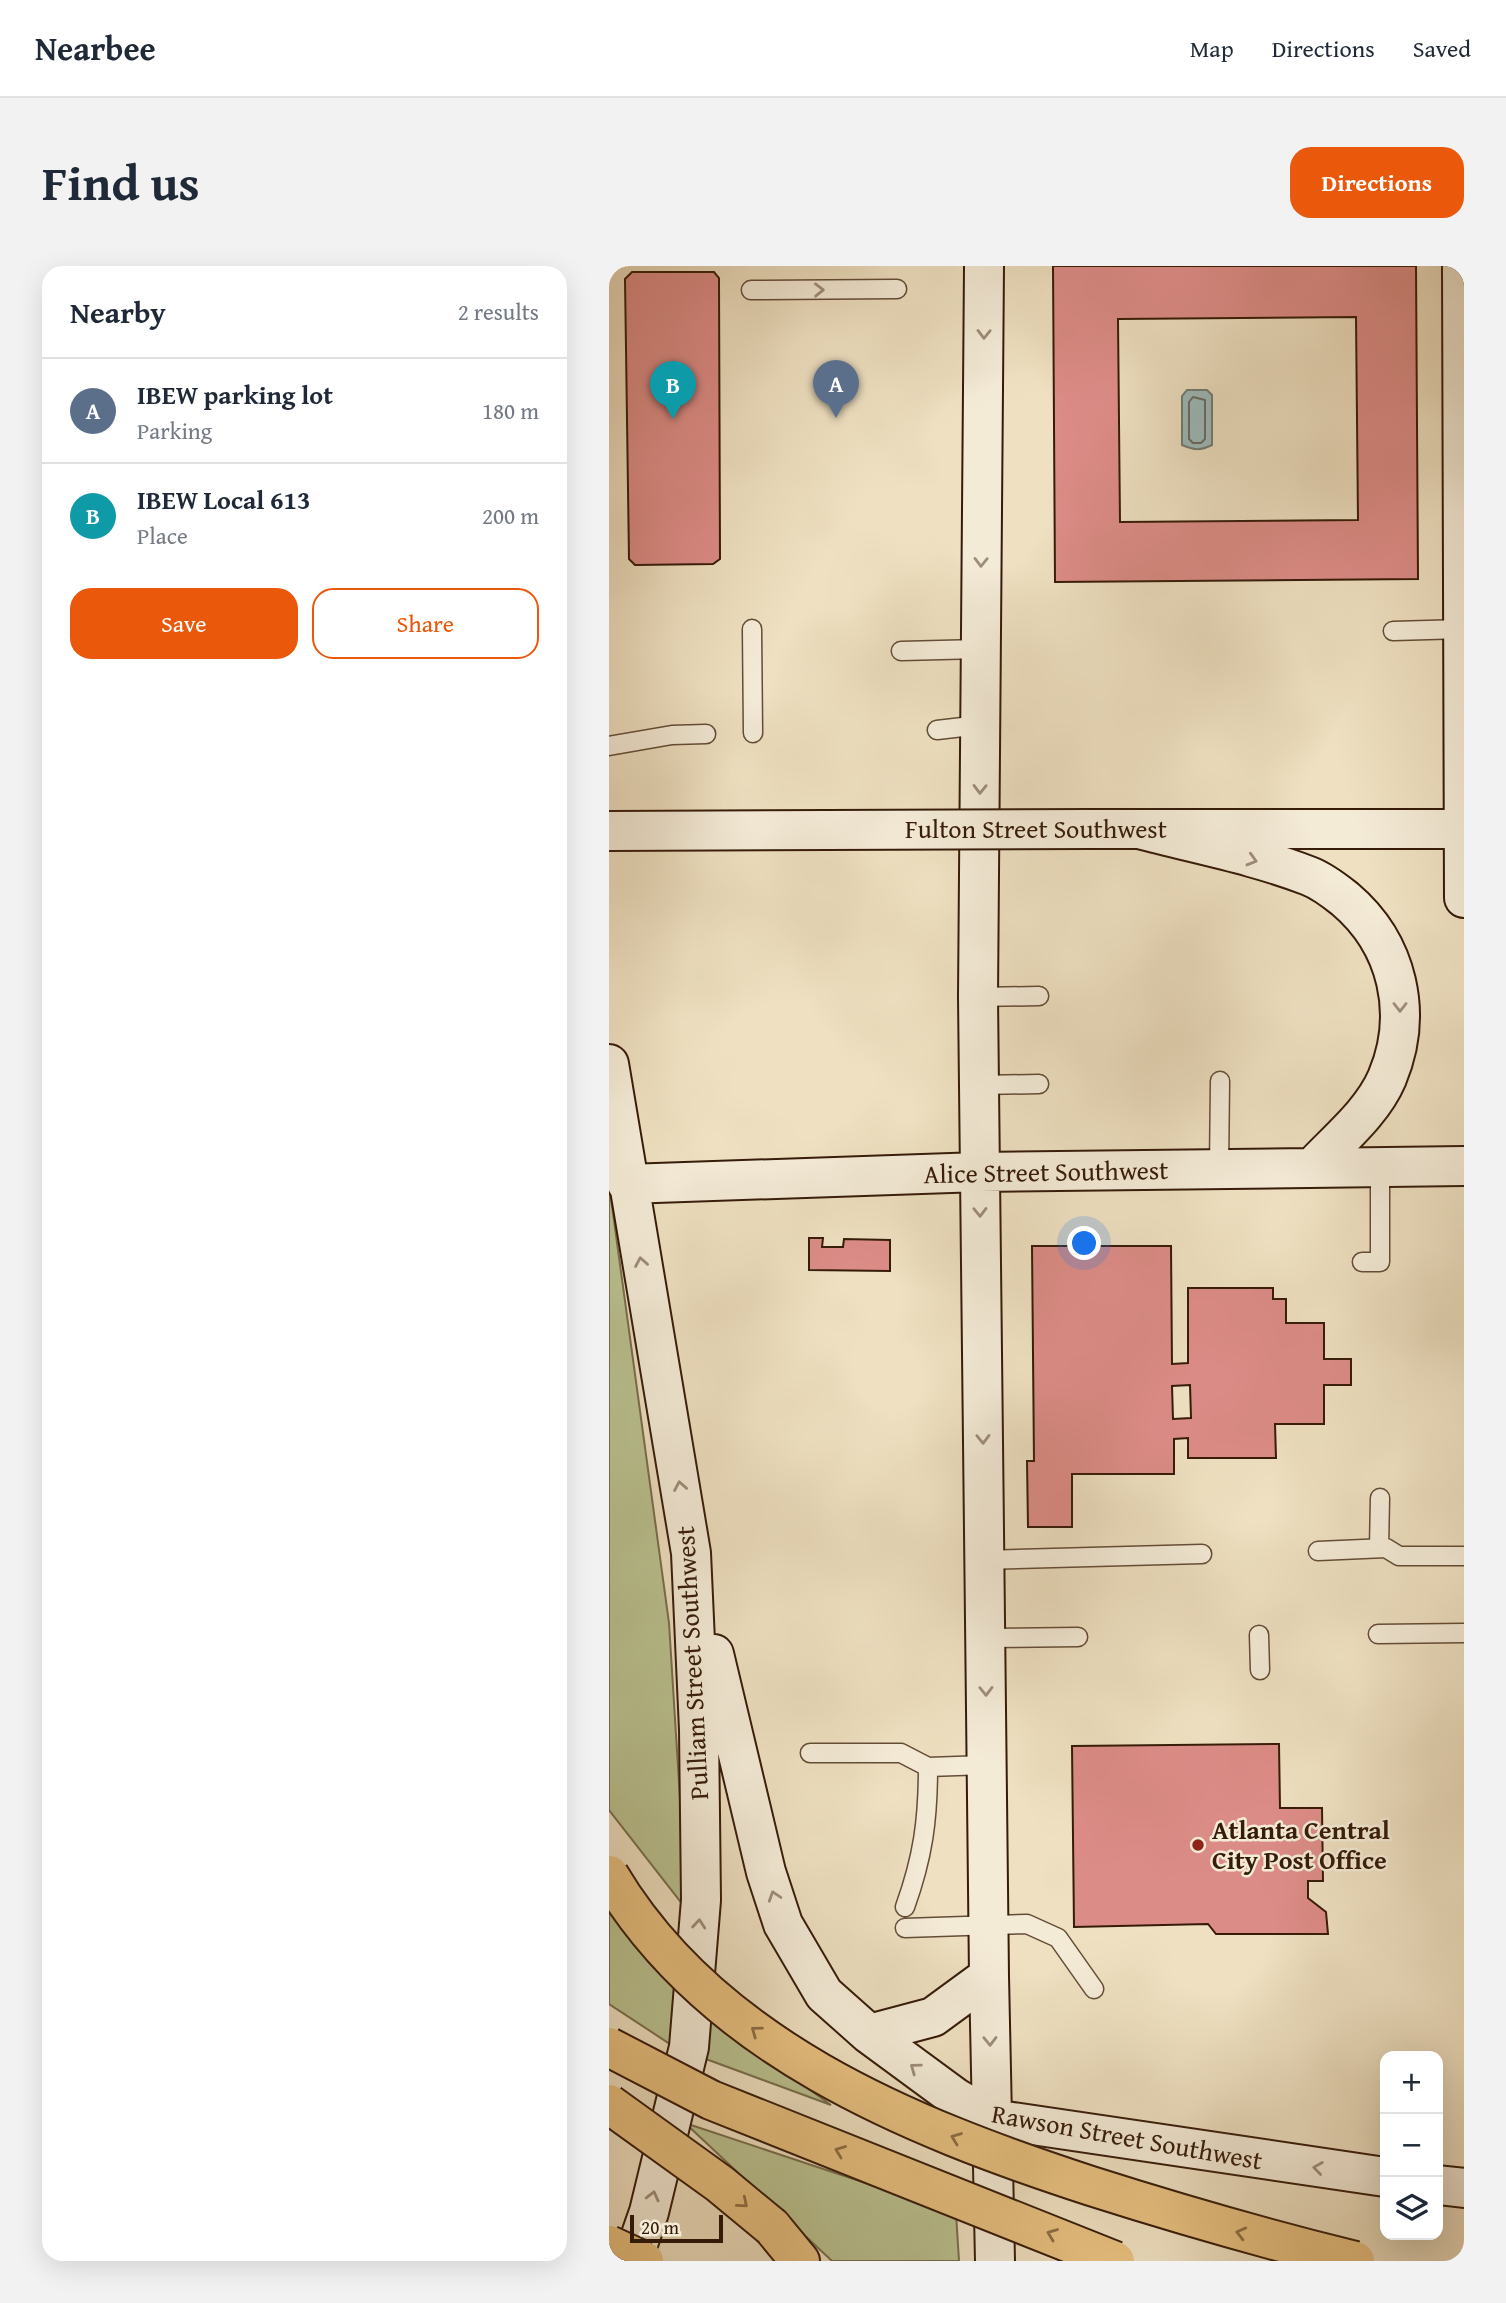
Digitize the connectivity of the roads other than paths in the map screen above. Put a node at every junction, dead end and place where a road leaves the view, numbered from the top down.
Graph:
1 (984, 266) edge
2 (1462, 266) edge
3 (897, 289) dead end
4 (751, 290) dead end
5 (752, 629) dead end
6 (1463, 629) edge
7 (1392, 631) dead end
8 (980, 649) junction
9 (901, 651) dead end
10 (981, 725) junction
11 (937, 730) dead end
12 (753, 733) dead end
13 (706, 734) dead end
14 (609, 746) edge
15 (1139, 829) junction
16 (1464, 829) edge
17 (609, 831) edge
18 (1464, 898) edge
19 (978, 996) junction
20 (1039, 996) dead end
21 (609, 1064) edge
22 (1220, 1081) dead end
23 (1039, 1084) dead end
24 (980, 1085) junction
25 (1464, 1166) edge
26 (1380, 1167) junction
27 (1312, 1168) junction
28 (1220, 1169) junction
29 (980, 1172) junction
30 (627, 1184) junction
31 (1362, 1262) dead end
32 (1380, 1498) dead end
33 (1379, 1548) junction
34 (1318, 1550) dead end
35 (691, 1553) junction
36 (1202, 1554) dead end
37 (1464, 1556) edge
38 (984, 1560) junction
39 (1464, 1633) edge
40 (1378, 1634) dead end
41 (1259, 1635) dead end
42 (1078, 1637) dead end
43 (985, 1638) junction
44 (1260, 1670) dead end
45 (810, 1754) dead end
46 (986, 1765) junction
47 (928, 1767) junction
48 (609, 1875) edge
49 (905, 1907) dead end
50 (988, 1924) junction
51 (905, 1928) dead end
52 (989, 1976) junction
53 (1094, 1989) dead end
54 (869, 2034) junction
55 (609, 2047) edge
56 (609, 2104) edge
57 (992, 2119) junction
58 (1380, 2176) edge
59 (1443, 2186) edge
60 (1464, 2189) edge
61 (609, 2245) edge
62 (632, 2261) edge
63 (644, 2261) edge
64 (800, 2261) edge
65 (995, 2261) edge
66 (1115, 2261) edge
67 (1355, 2261) edge

1 -> 8 main road
2 - 6 main road
4 -> 3 lane
5 - 12 lane
6 - 7 lane
6 - 16 main road
8 - 9 lane
8 - 10 main road
10 - 11 lane
10 -> 19 main road
13 - 14 lane
15 - 16 main road, Fulton Street Southwest
15 - 17 main road, Fulton Street Southwest, bridge
15 -> 27 main road
16 - 18 main road
19 - 20 lane
19 - 24 main road
21 - 30 main road, Pulliam Street Southwest
22 - 28 lane
23 - 24 lane
24 - 29 main road
25 - 26 main road, Alice Street Southwest
26 - 27 main road, Alice Street Southwest
26 - 31 lane
27 - 28 main road, Alice Street Southwest
28 - 29 main road, Alice Street Southwest
29 - 30 main road, Alice Street Southwest
29 -> 38 main road
35 -> 30 main road, Pulliam Street Southwest
32 - 33 lane
33 - 34 lane
33 - 37 lane
54 -> 35 main road, Rawson Street Southwest
62 -> 35 main road, Pulliam Street Southwest
36 - 38 lane
38 - 43 main road
39 - 40 lane
41 - 44 lane
42 - 43 lane
43 -> 46 main road
45 - 47 lane
46 - 47 lane
46 - 50 main road
47 - 49 lane
67 -> 48 highway, bridge
50 - 51 lane
50 - 52 main road
50 - 53 lane
52 - 54 main road
52 -> 57 main road
57 -> 54 main road, Rawson Street Southwest
66 -> 55 highway, bridge
56 -> 64 highway, bridge
58 -> 57 main road, Rawson Street Southwest
57 - 65 main road
59 - 60 main road
61 - 63 highway, bridge

